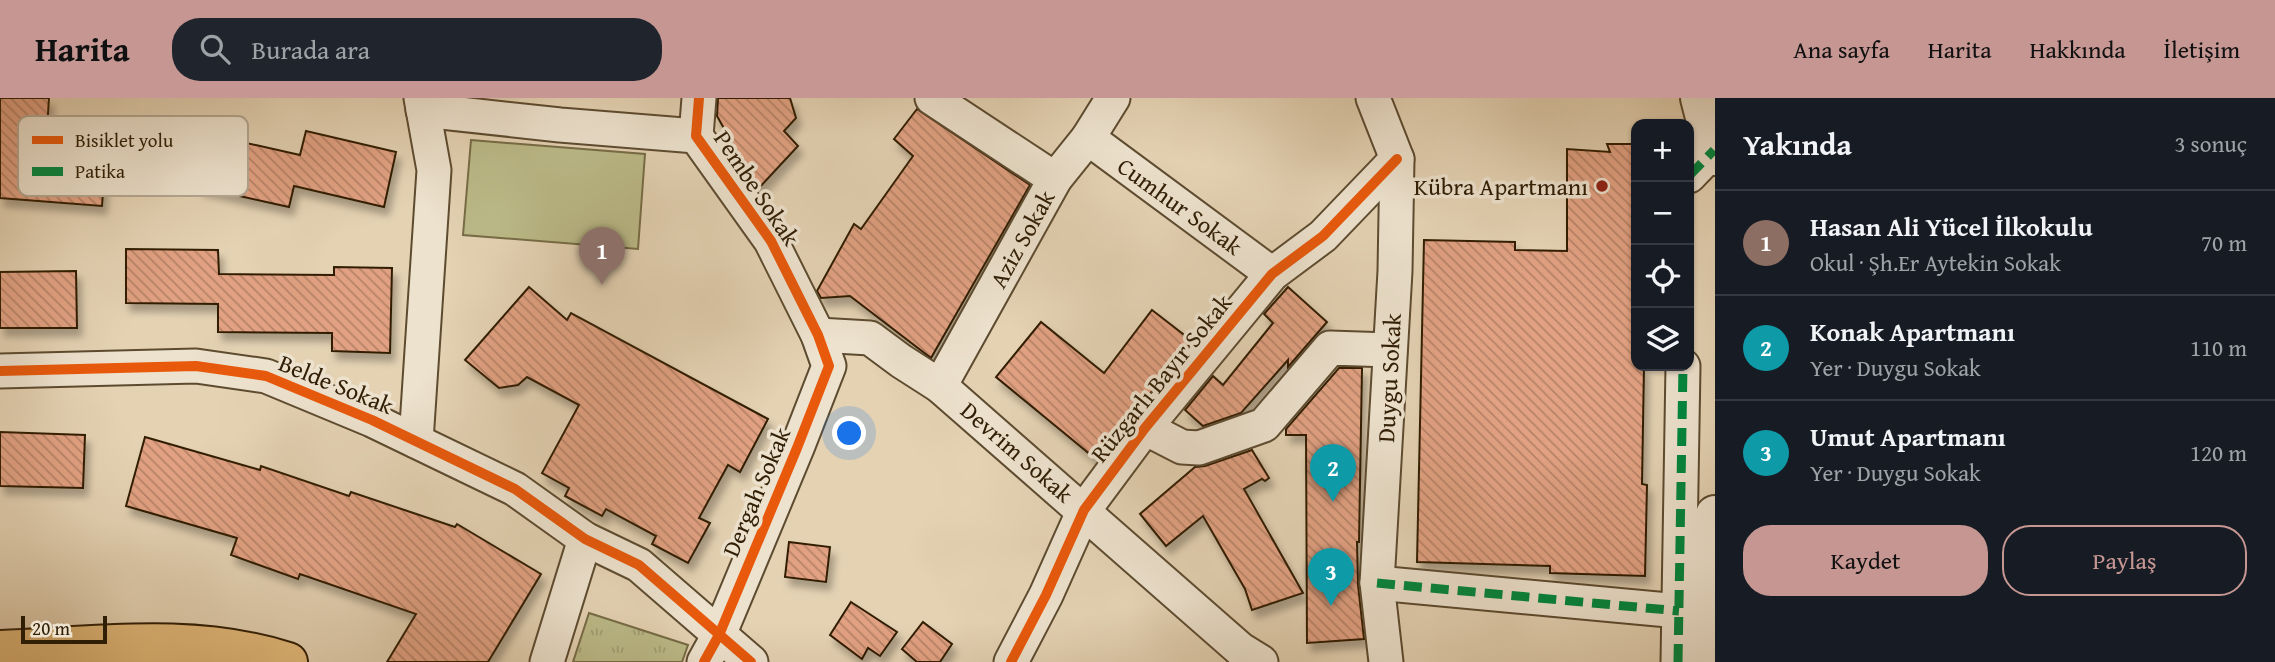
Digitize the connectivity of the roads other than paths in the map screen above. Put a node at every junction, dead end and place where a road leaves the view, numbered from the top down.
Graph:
1 (699, 98) edge
2 (932, 98) edge
3 (1113, 98) edge
4 (1373, 98) edge
5 (1699, 98) edge
6 (422, 104) edge
7 (560, 111) edge
8 (696, 136) junction
9 (1088, 138) junction
10 (1398, 159) junction
11 (1706, 161) edge
12 (1055, 179) junction
13 (1272, 274) junction
14 (818, 335) junction
15 (1390, 350) junction
16 (0, 371) edge
17 (1683, 371) edge
18 (940, 386) junction
19 (1145, 428) junction
20 (416, 441) junction
21 (1084, 510) junction
22 (1715, 515) edge
23 (585, 539) junction
24 (1377, 583) junction
25 (1679, 611) junction
26 (711, 649) edge
27 (0, 650) edge
28 (288, 662) edge
29 (547, 662) edge
30 (751, 662) edge
31 (1011, 662) edge
32 (1261, 662) edge
33 (1386, 662) edge
34 (1678, 662) edge
35 (1710, 662) edge

1 - 8 street, Pembe Sokak
2 - 12 street
3 - 9 street, Aziz Sokak
4 - 10 street, Duygu Sokak
5 - 11 street
6 - 7 street
6 - 20 street
7 - 8 street
8 - 14 street, Pembe Sokak
9 - 12 street, Aziz Sokak
9 - 13 street, Cumhur Sokak
10 - 13 street, Rüzgarlı Bayır Sokak
10 - 15 street, Duygu Sokak
12 - 18 street, Aziz Sokak
13 - 19 street, Rüzgarlı Bayır Sokak
14 - 18 street, Devrim Sokak
14 - 26 street, Dergah Sokak
15 - 19 street
15 - 24 street, Duygu Sokak
16 - 20 street, Belde Sokak
17 - 25 street
18 - 21 street, Devrim Sokak
19 - 21 street, Rüzgarlı Bayır Sokak
20 - 23 street, Belde Sokak
21 - 31 street, Rüzgarlı Bayır Sokak
21 - 32 street, Devrim Sokak
22 - 35 street
23 - 26 street, Belde Sokak
23 - 29 street
24 - 25 street
24 - 33 street, Duygu Sokak
25 - 34 street
26 - 30 street, Belde Sokak
27 - 28 main road

